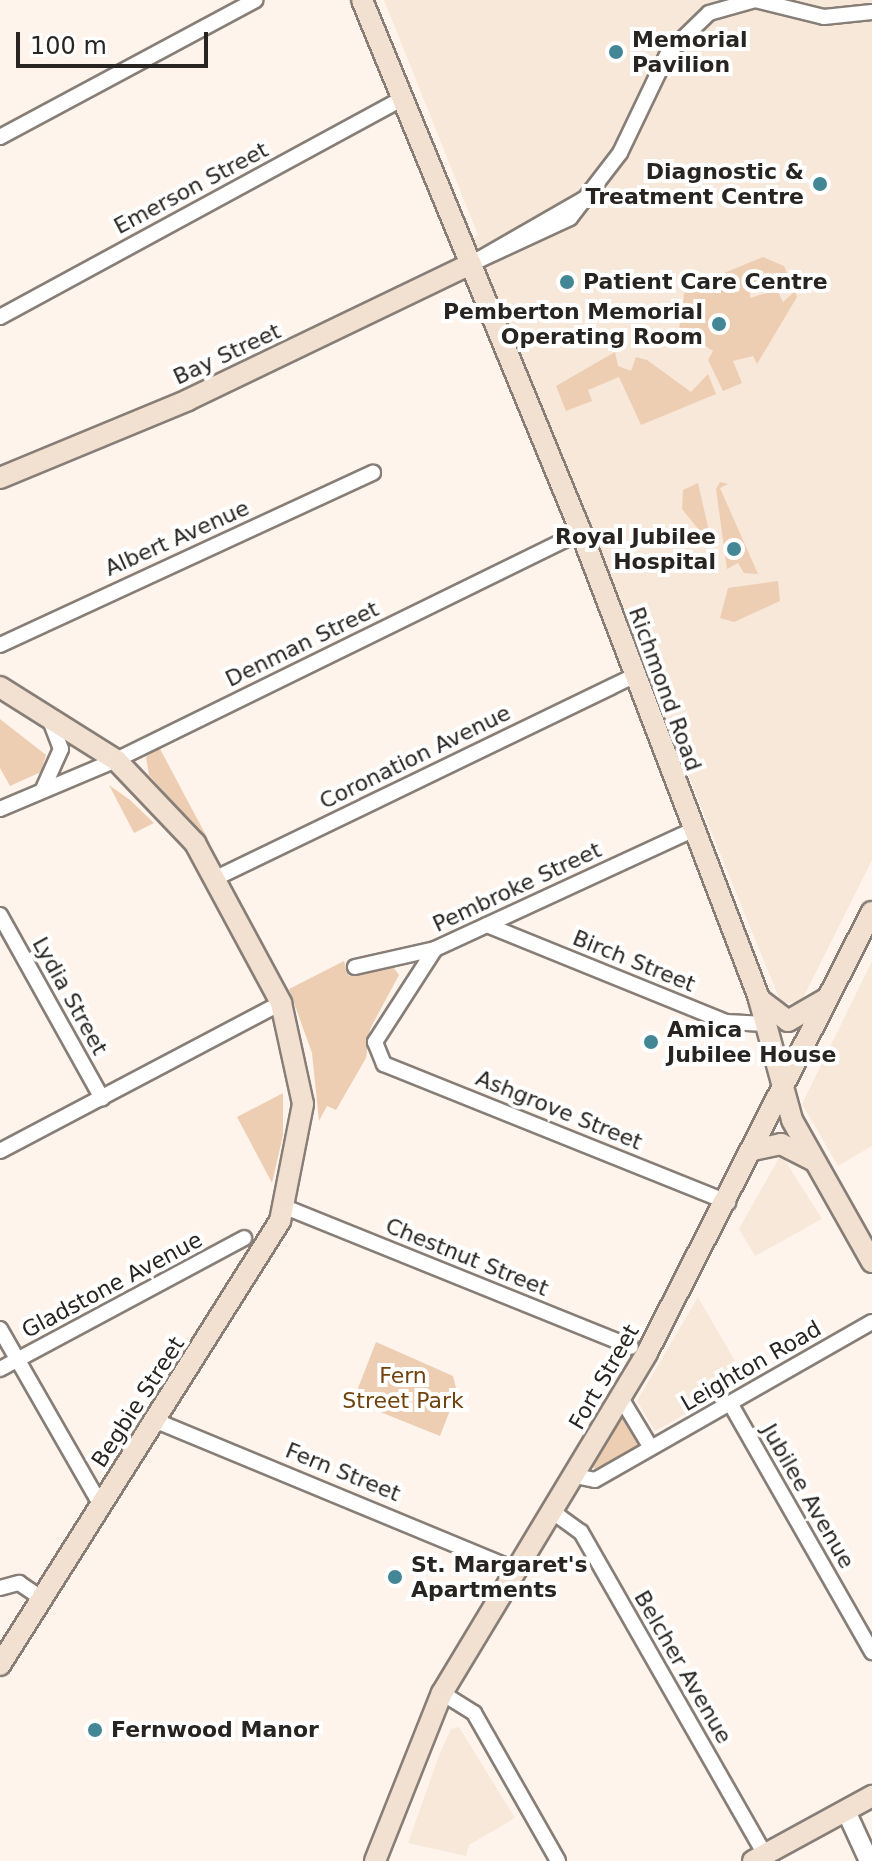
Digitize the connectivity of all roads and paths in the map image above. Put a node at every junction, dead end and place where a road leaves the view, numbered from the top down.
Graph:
1 (256, 0) edge
2 (362, 0) edge
3 (872, 12) edge
4 (403, 98) junction
5 (0, 137) edge
6 (471, 264) junction
7 (0, 317) edge
8 (373, 473) dead end
9 (0, 478) edge
10 (581, 532) junction
11 (0, 645) edge
12 (634, 676) junction
13 (0, 687) edge
14 (50, 721) junction
15 (116, 760) junction
16 (41, 792) junction
17 (0, 809) edge
18 (692, 830) junction
19 (216, 878) junction
20 (872, 912) edge
21 (0, 915) edge
22 (487, 925) junction
23 (435, 949) junction
24 (355, 967) dead end
25 (833, 992) junction
26 (759, 999) junction
27 (281, 1003) junction
28 (766, 1024) junction
29 (782, 1090) junction
30 (102, 1098) junction
31 (753, 1150) junction
32 (0, 1151) edge
33 (814, 1161) junction
34 (728, 1202) junction
35 (285, 1207) junction
36 (244, 1238) dead end
37 (872, 1262) edge
38 (872, 1322) edge
39 (0, 1329) edge
40 (631, 1347) dead end
41 (16, 1361) junction
42 (0, 1369) edge
43 (621, 1398) junction
44 (730, 1403) junction
45 (154, 1420) junction
46 (651, 1448) junction
47 (575, 1476) junction
48 (101, 1505) junction
49 (553, 1512) junction
50 (514, 1569) junction
51 (0, 1588) edge
52 (41, 1598) junction
53 (872, 1652) edge
54 (0, 1665) edge
55 (442, 1693) junction
56 (872, 1796) edge
57 (846, 1811) junction
58 (759, 1858) edge
59 (375, 1861) edge
60 (558, 1861) edge
61 (869, 1861) edge

1 - 5 street
2 - 4 main road, Richmond Road
3 - 6 street, Bay Street
4 - 6 main road, Richmond Road
4 - 7 street, Emerson Street
6 - 9 main road, Bay Street
6 - 10 main road, Richmond Road
8 - 11 street, Albert Avenue
10 - 12 main road, Richmond Road
10 - 15 street, Denman Street
12 - 18 main road, Richmond Road
12 - 19 street, Coronation Avenue
13 - 14 main road, Begbie Street
14 - 15 main road, Begbie Street
14 - 16 street
15 - 16 street, Denman Street
15 - 19 main road, Begbie Street
16 - 17 street, Denman Street
18 - 22 street, Pembroke Street
18 - 26 main road, Richmond Road
19 - 27 main road, Begbie Street
20 - 25 main road, Fort Street
21 - 30 street, Lydia Street
22 - 23 street, Pembroke Street
22 - 28 street, Birch Street
23 - 24 street, Pembroke Street
23 - 34 street, Ashgrove Street
25 - 26 main road
25 - 29 main road, Fort Street
26 - 28 main road, Richmond Road
27 - 30 street
27 - 35 main road, Begbie Street
28 - 29 main road, Richmond Road
29 - 31 main road, Fort Street
29 - 33 main road, Richmond Road
30 - 32 street
31 - 33 main road
31 - 34 main road, Fort Street
33 - 37 main road, Richmond Road
34 - 43 main road, Fort Street
35 - 40 street, Chestnut Street
35 - 45 main road, Begbie Street
36 - 41 street, Gladstone Avenue
38 - 44 street, Leighton Road
39 - 41 street
41 - 42 street, Gladstone Avenue
41 - 48 street
43 - 46 street
43 - 47 main road, Fort Street
44 - 46 street, Leighton Road
44 - 53 street, Jubilee Avenue
45 - 48 main road, Begbie Street
45 - 50 street, Fern Street
46 - 47 street, Leighton Road
47 - 49 main road, Fort Street
48 - 52 main road, Begbie Street
49 - 50 main road, Fort Street
49 - 58 street, Belcher Avenue
50 - 55 main road, Fort Street
51 - 52 street
52 - 54 main road, Begbie Street
55 - 59 main road, Fort Street
55 - 60 street
56 - 57 main road
57 - 58 main road
57 - 61 street

